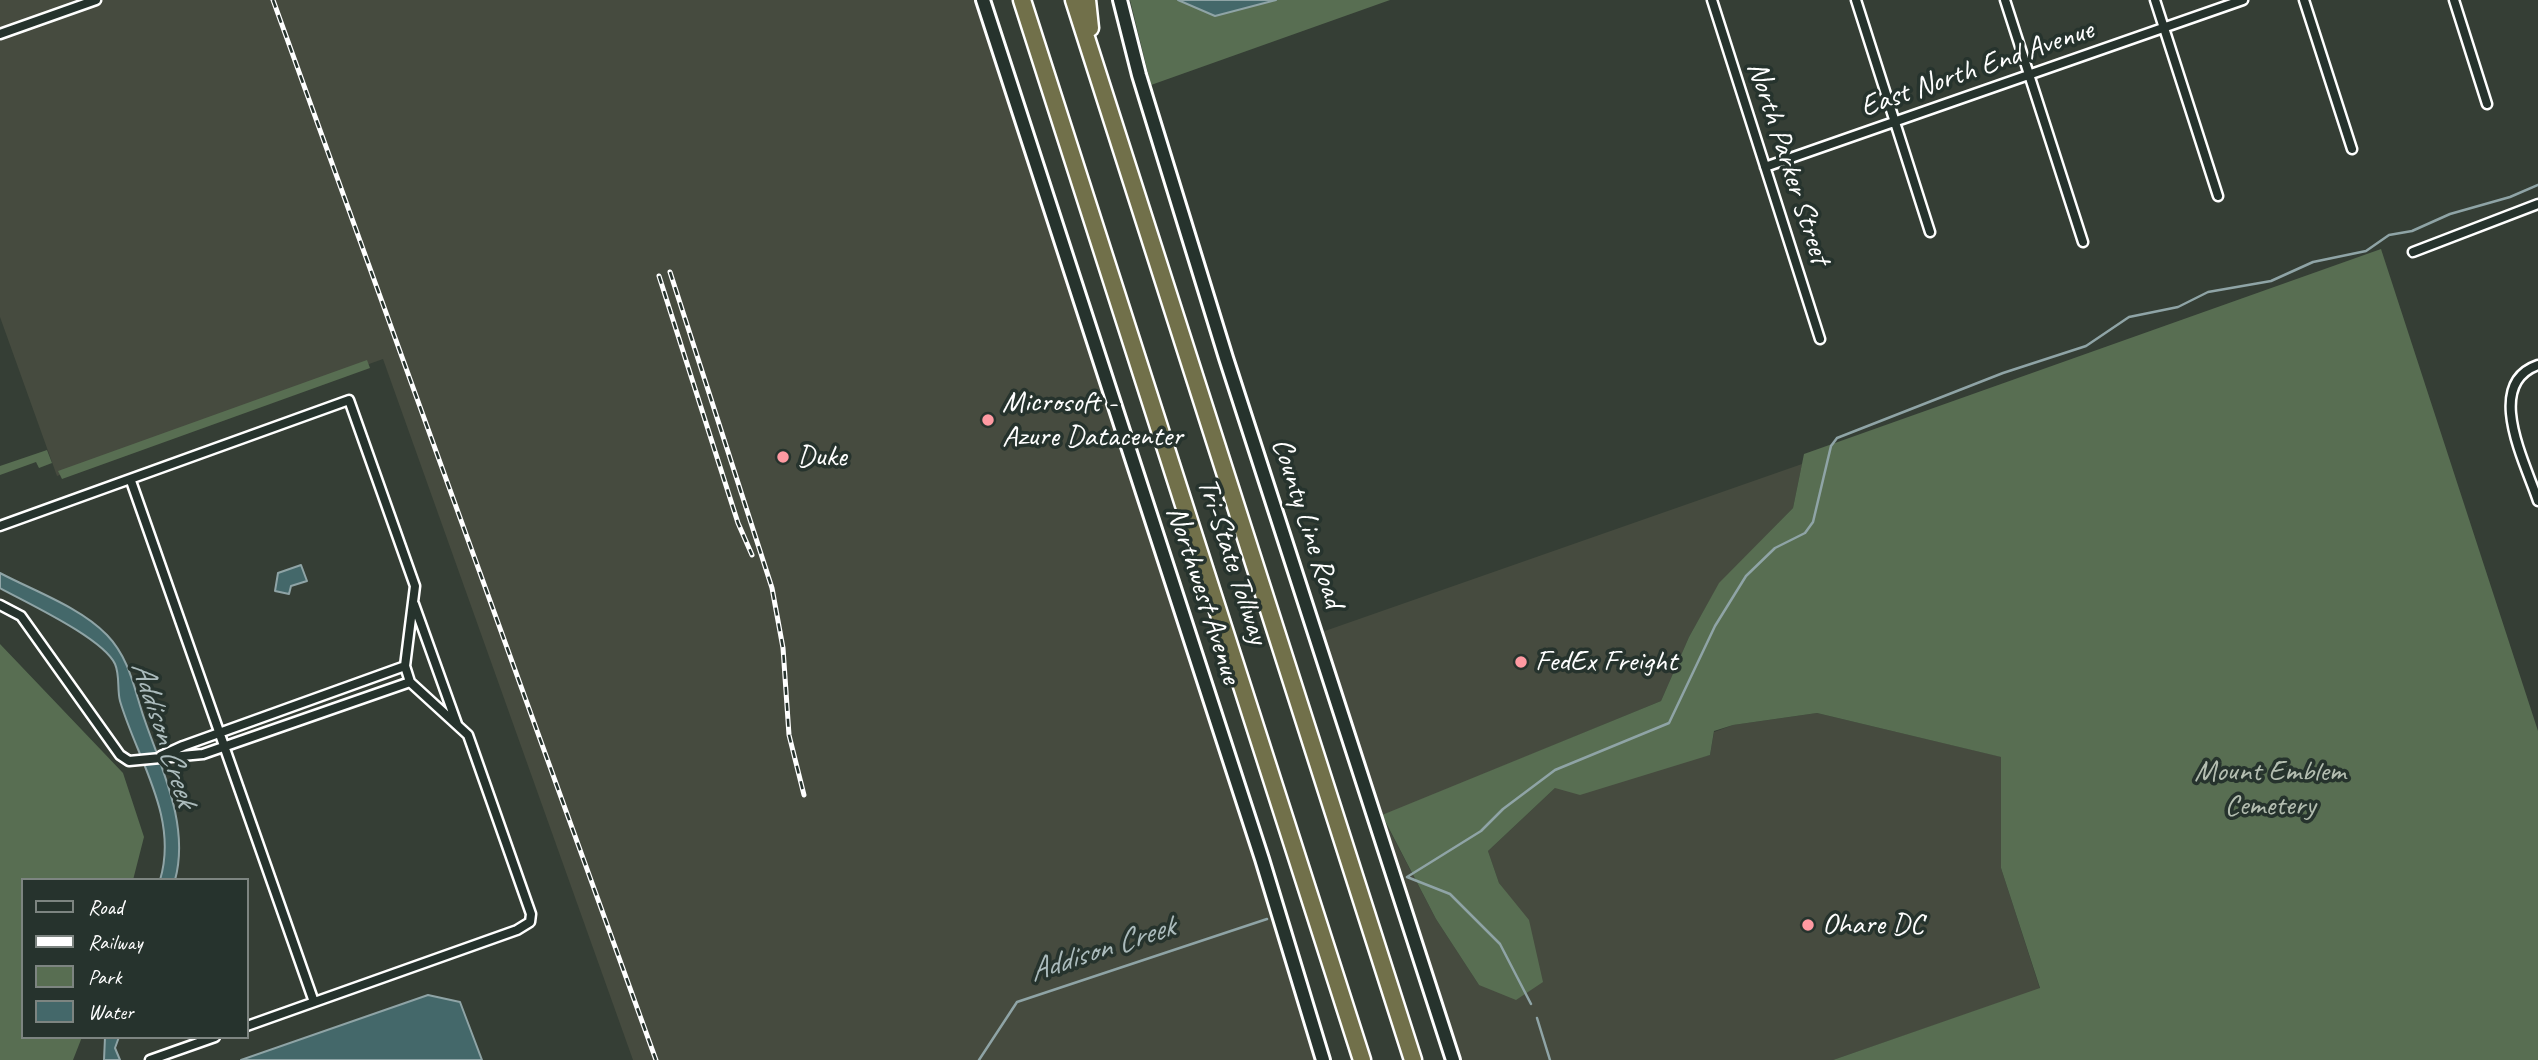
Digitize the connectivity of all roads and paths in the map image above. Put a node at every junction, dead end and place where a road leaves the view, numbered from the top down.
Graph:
1 (96, 0) edge
2 (983, 0) edge
3 (1022, 0) edge
4 (1074, 0) edge
5 (1087, 0) edge
6 (1120, 0) edge
7 (1712, 0) edge
8 (1856, 0) edge
9 (2006, 0) edge
10 (2155, 0) edge
11 (2242, 0) edge
12 (2304, 0) edge
13 (2454, 0) edge
14 (2164, 28) junction
15 (0, 34) edge
16 (1092, 55) junction
17 (2029, 75) junction
18 (2487, 104) dead end
19 (1896, 121) junction
20 (2352, 149) dead end
21 (1765, 167) junction
22 (2218, 196) dead end
23 (2538, 204) edge
24 (1930, 232) dead end
25 (2083, 242) dead end
26 (2413, 252) dead end
27 (1821, 339) dead end
28 (2538, 365) edge
29 (131, 481) junction
30 (2538, 501) edge
31 (0, 526) edge
32 (413, 603) junction
33 (0, 605) edge
34 (405, 666) junction
35 (410, 682) junction
36 (458, 726) junction
37 (218, 733) junction
38 (224, 748) junction
39 (161, 756) junction
40 (314, 1002) junction
41 (248, 1026) edge
42 (209, 1039) edge
43 (150, 1060) edge
44 (1323, 1060) edge
45 (1362, 1060) edge
46 (1413, 1060) edge
47 (1453, 1060) edge

1 - 15 street
2 - 44 street, Northwest Avenue
3 - 45 highway, Tri-State Tollway
4 - 16 highway, Tri-State Tollway
5 - 16 highway
6 - 47 street, County Line Road
7 - 21 street, North Parker Street
8 - 19 street
9 - 17 street
10 - 14 street
11 - 14 street, East North End Avenue
12 - 20 street
13 - 18 street
14 - 17 street, East North End Avenue
14 - 22 street
16 - 46 highway, Tri-State Tollway
17 - 19 street, East North End Avenue
17 - 25 street
19 - 21 street, East North End Avenue
19 - 24 street
21 - 27 street, North Parker Street
23 - 26 street
28 - 30 street
29 - 31 street
29 - 32 street
29 - 37 street
32 - 34 street
32 - 36 street
33 - 39 street
34 - 35 street
34 - 37 street
35 - 36 street
35 - 38 street
36 - 40 street
37 - 38 street
37 - 39 street
38 - 39 street
38 - 40 street
40 - 41 street
42 - 43 street

